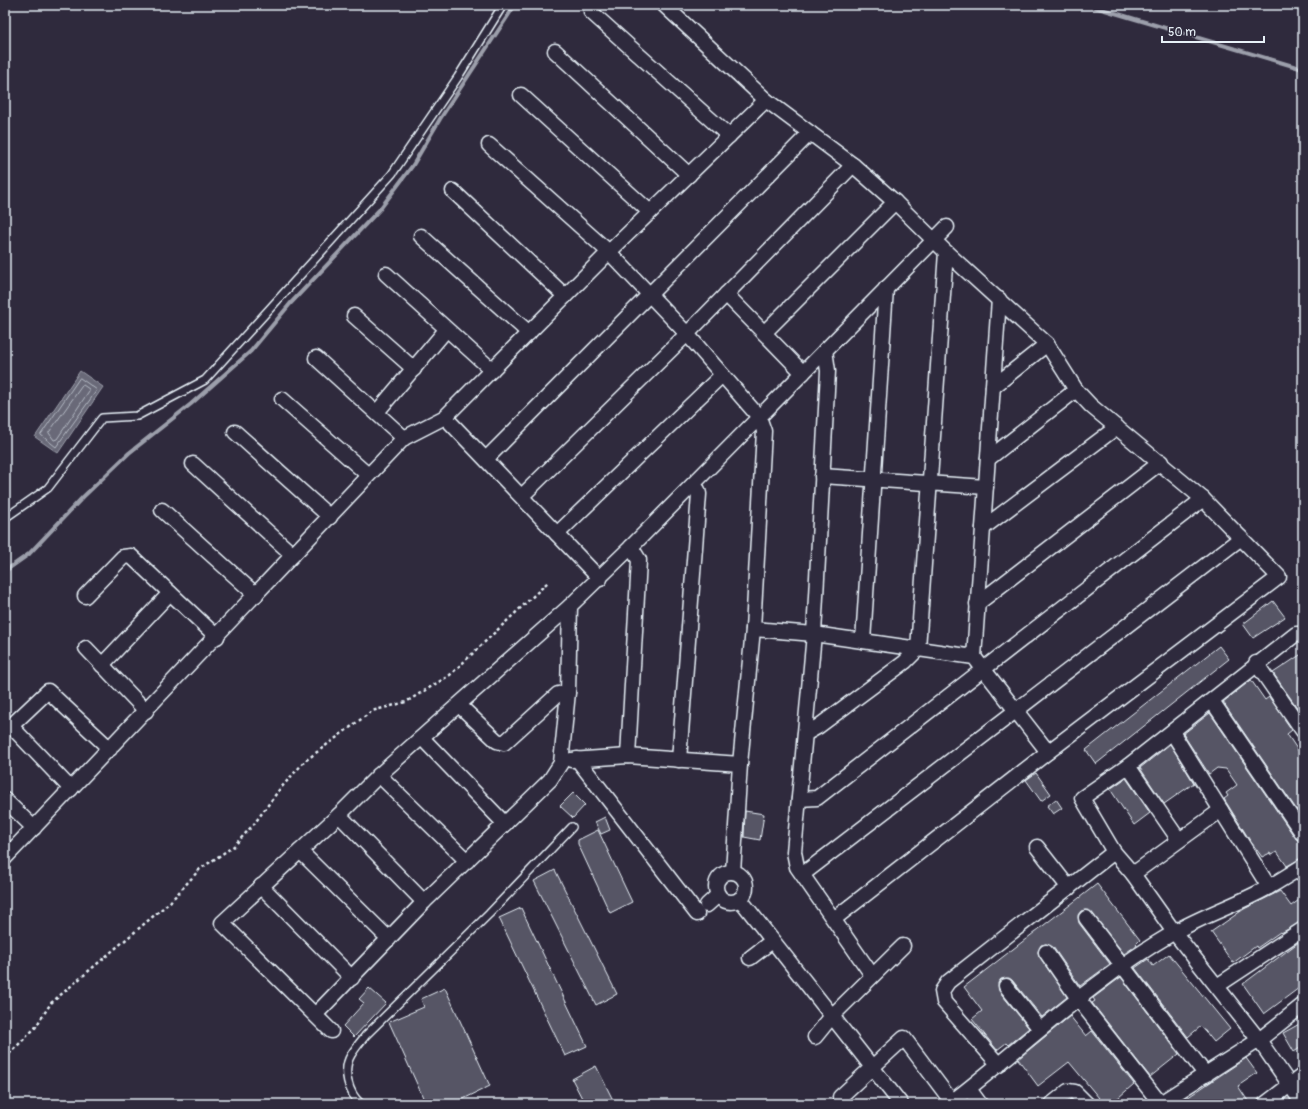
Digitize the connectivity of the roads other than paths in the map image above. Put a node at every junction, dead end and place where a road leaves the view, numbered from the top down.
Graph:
1 (503, 5) edge
2 (664, 5) edge
3 (591, 12) dead end
4 (555, 51) dead end
5 (521, 95) dead end
6 (766, 100) junction
7 (810, 133) junction
8 (729, 136) junction
9 (489, 146) dead end
10 (853, 165) junction
11 (689, 175) junction
12 (453, 191) dead end
13 (895, 202) junction
14 (650, 212) junction
15 (947, 227) dead end
16 (421, 236) dead end
17 (934, 240) junction
18 (609, 252) junction
19 (946, 252) junction
20 (386, 274) dead end
21 (886, 288) junction
22 (649, 294) junction
23 (726, 294) junction
24 (565, 296) junction
25 (999, 300) junction
26 (354, 316) dead end
27 (446, 330) junction
28 (764, 332) junction
29 (529, 333) junction
30 (687, 334) junction
31 (1047, 344) junction
32 (826, 350) junction
33 (316, 358) dead end
34 (414, 369) junction
35 (492, 370) junction
36 (804, 373) junction
37 (722, 374) junction
38 (993, 387) junction
39 (1076, 390) junction
40 (282, 399) dead end
41 (377, 412) junction
42 (445, 417) junction
43 (759, 417) junction
44 (1116, 427) junction
45 (235, 432) dead end
46 (404, 438) junction
47 (486, 458) junction
48 (988, 459) junction
49 (1161, 462) junction
50 (193, 464) dead end
51 (368, 476) junction
52 (822, 476) junction
53 (874, 480) junction
54 (930, 483) junction
55 (693, 485) junction
56 (986, 487) junction
57 (522, 496) junction
58 (1203, 500) junction
59 (162, 510) dead end
60 (330, 517) junction
61 (5, 518) edge
62 (983, 528) junction
63 (557, 534) junction
64 (1241, 538) junction
65 (631, 547) junction
66 (293, 555) junction
67 (600, 579) junction
68 (170, 593) junction
69 (256, 595) junction
70 (85, 596) dead end
71 (978, 604) junction
72 (570, 606) junction
73 (753, 629) junction
74 (814, 634) junction
75 (1303, 636) edge
76 (217, 637) junction
77 (863, 641) junction
78 (86, 648) dead end
79 (918, 649) junction
80 (974, 657) junction
81 (1256, 664) junction
82 (102, 665) junction
83 (983, 669) junction
84 (568, 692) junction
85 (1212, 700) junction
86 (459, 705) junction
87 (1017, 710) junction
88 (146, 711) junction
89 (1303, 731) edge
90 (1172, 732) junction
91 (805, 734) junction
92 (422, 738) junction
93 (110, 749) junction
94 (1048, 752) junction
95 (628, 756) junction
96 (577, 759) junction
97 (679, 760) junction
98 (561, 764) junction
99 (740, 764) junction
100 (1128, 766) junction
101 (379, 775) junction
102 (71, 789) junction
103 (799, 799) junction
104 (5, 800) edge
105 (1221, 810) junction
106 (339, 815) junction
107 (505, 824) junction
108 (572, 827) dead end
109 (34, 828) junction
110 (1303, 834) edge
111 (1178, 840) junction
112 (1037, 846) dead end
113 (300, 852) junction
114 (1114, 852) junction
115 (5, 858) edge
116 (467, 861) junction
117 (1303, 866) edge
118 (733, 872) junction
119 (803, 874) junction
120 (1133, 874) junction
121 (261, 886) junction
122 (1269, 887) junction
123 (1069, 888) junction
124 (718, 895) junction
125 (740, 900) junction
126 (424, 902) junction
127 (707, 905) dead end
128 (697, 914) dead end
129 (1086, 918) dead end
130 (834, 919) junction
131 (1303, 929) edge
132 (1174, 932) junction
133 (389, 938) junction
134 (772, 941) junction
135 (903, 946) dead end
136 (1046, 952) dead end
137 (750, 958) dead end
138 (1123, 965) junction
139 (872, 974) junction
140 (352, 978) junction
141 (1006, 986) dead end
142 (1217, 986) junction
143 (1079, 1000) junction
144 (1303, 1005) edge
145 (316, 1014) junction
146 (832, 1016) junction
147 (1040, 1029) junction
148 (331, 1030) dead end
149 (815, 1037) dead end
150 (1260, 1040) junction
151 (999, 1065) junction
152 (873, 1068) junction
153 (1206, 1075) junction
154 (1303, 1075) edge
155 (1289, 1086) junction
156 (969, 1090) junction
157 (839, 1102) edge
158 (950, 1103) edge
159 (360, 1104) edge
160 (901, 1104) edge
161 (980, 1104) edge
162 (1052, 1104) edge
163 (1087, 1104) edge
164 (1160, 1104) edge
165 (1265, 1104) edge
166 (1303, 1104) edge

1 - 61 lane
2 - 6 street
3 - 8 street
4 - 11 street
5 - 14 street
6 - 7 street
6 - 8 street
7 - 10 street
7 - 22 street
8 - 11 street
9 - 18 street
10 - 13 street
10 - 23 street
11 - 14 street
12 - 24 street
13 - 17 street
13 - 28 street
14 - 18 street
15 - 17 street
16 - 29 street
17 - 19 street
17 - 21 street
18 - 22 street
18 - 24 street
19 - 25 street
19 - 54 street
20 - 27 street
21 - 32 street
21 - 53 street
22 - 30 street
22 - 47 street
23 - 28 street
23 - 30 street
24 - 29 street
25 - 31 street
25 - 38 street
26 - 34 street
27 - 34 street
27 - 35 street
28 - 36 street
29 - 35 street
30 - 37 street
30 - 57 street
31 - 38 street
31 - 39 street
32 - 36 street
32 - 52 street
33 - 41 street
34 - 41 street
35 - 42 street
36 - 43 street
37 - 43 street
37 - 63 street
38 - 48 street
39 - 44 street
39 - 48 street
40 - 51 street
41 - 46 street
42 - 46 street
42 - 47 street
43 - 55 street
43 - 73 street
44 - 49 street
44 - 62 street
45 - 60 street
46 - 51 street
47 - 57 street
48 - 56 street
49 - 58 street
49 - 71 street
50 - 66 street
51 - 60 street
52 - 53 street
52 - 74 street
53 - 54 street
53 - 77 street
54 - 56 street
54 - 79 street
55 - 65 street
55 - 97 street
56 - 62 street
57 - 63 street
58 - 64 street
58 - 83 street
59 - 69 street
60 - 66 street
62 - 71 street
63 - 67 street
64 - 87 street
64 - 94 street
65 - 67 street
65 - 95 street
66 - 69 street
67 - 72 street
68 - 70 street
68 - 76 street
68 - 82 street
69 - 76 street
71 - 80 street
72 - 84 street
72 - 86 street
73 - 74 street
73 - 99 street
74 - 77 street
74 - 91 street
75 - 81 street
76 - 88 street
77 - 79 street
78 - 82 street
79 - 80 street
79 - 91 street
80 - 83 street
81 - 85 street
81 - 89 street
82 - 88 street
83 - 87 street
83 - 103 street
84 - 86 street
84 - 98 street
85 - 90 street
85 - 110 street
86 - 92 street
87 - 94 street
87 - 119 street
88 - 93 street
90 - 100 street
90 - 105 street
91 - 103 street
92 - 101 street
92 - 107 street
93 - 102 street
93 - 102 street
94 - 130 street
95 - 96 street
95 - 97 street
96 - 98 street
96 - 128 street
97 - 99 street
98 - 107 street
99 - 118 street
100 - 111 street
100 - 114 street
101 - 106 street
101 - 116 street
102 - 109 street
103 - 119 street
104 - 109 street
105 - 111 street
105 - 122 street
106 - 113 street
106 - 126 street
107 - 116 street
108 - 159 lane
109 - 115 street
111 - 120 street
112 - 123 street
113 - 121 street
113 - 133 street
114 - 120 street
114 - 123 street
116 - 126 street
117 - 122 street
118 - 124 street
118 - 125 street
119 - 130 street
120 - 132 street
121 - 140 street
121 - 145 street
122 - 132 street
123 - 151 street
124 - 125 street
124 - 127 street
125 - 134 street
126 - 133 street
129 - 138 street
130 - 139 street
131 - 142 street
132 - 138 street
132 - 142 street
133 - 140 street
134 - 137 street
134 - 146 street
135 - 139 street
136 - 143 street
138 - 143 street
138 - 153 street
139 - 146 street
140 - 145 street
141 - 147 street
142 - 150 street
143 - 147 street
143 - 164 street
144 - 150 street
145 - 148 street
146 - 149 street
146 - 152 street
147 - 151 street
150 - 153 street
150 - 155 street
151 - 156 street
152 - 157 street
152 - 158 street
152 - 160 street
153 - 164 street
154 - 155 street
155 - 165 street
155 - 166 street
156 - 158 street
156 - 161 street
162 - 163 street

